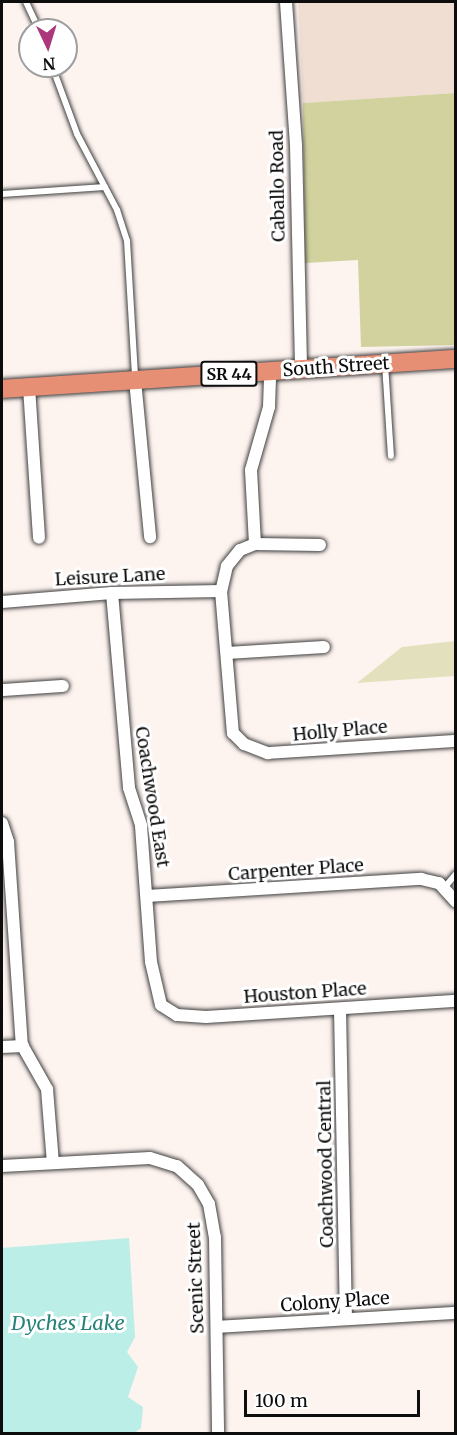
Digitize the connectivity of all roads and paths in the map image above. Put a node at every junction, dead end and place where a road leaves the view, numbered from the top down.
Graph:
1 (26, 2) edge
2 (286, 2) edge
3 (33, 18) edge
4 (56, 78) edge
5 (105, 188) junction
6 (2, 194) edge
7 (456, 359) edge
8 (385, 364) junction
9 (301, 369) junction
10 (270, 372) junction
11 (135, 380) junction
12 (29, 387) junction
13 (2, 389) edge
14 (391, 456) dead end
15 (150, 537) dead end
16 (39, 538) dead end
17 (255, 544) junction
18 (320, 545) dead end
19 (221, 591) junction
20 (112, 593) junction
21 (2, 602) edge
22 (324, 647) dead end
23 (227, 653) junction
24 (63, 686) dead end
25 (2, 690) edge
26 (456, 741) edge
27 (2, 823) edge
28 (456, 874) edge
29 (445, 887) junction
30 (147, 896) junction
31 (456, 903) edge
32 (456, 1000) edge
33 (161, 1005) joint
34 (340, 1009) junction
35 (23, 1046) junction
36 (2, 1047) edge
37 (53, 1163) junction
38 (2, 1166) edge
39 (456, 1312) edge
40 (346, 1319) junction
41 (217, 1327) junction
42 (218, 1434) edge

1 - 3 lane
2 - 9 street, Caballo Road
4 - 5 lane
5 - 6 lane
5 - 11 lane
7 - 8 main road, South Street / SR 44
8 - 9 main road, South Street / SR 44
8 - 14 lane
9 - 10 main road, South Street / SR 44
10 - 11 main road, South Street / SR 44
10 - 17 street
11 - 12 main road, South Street / SR 44
11 - 15 street
12 - 13 main road, South Street / SR 44
12 - 16 street
17 - 18 street
17 - 19 street
19 - 20 street, Leisure Lane
19 - 23 street
20 - 21 street, Leisure Lane
20 - 30 street, Coachwood East
22 - 23 street
23 - 26 street, Holly Place
24 - 25 street
27 - 35 street
28 - 29 lane
29 - 30 street, Carpenter Place
29 - 31 street
30 - 33 street, Coachwood East
32 - 34 street, Houston Place
33 - 34 street, Houston Place
34 - 40 street, Coachwood Central
35 - 36 street
35 - 37 street
37 - 38 street, Scenic Street
37 - 41 street, Scenic Street
39 - 40 street, Colony Place
40 - 41 street, Colony Place
41 - 42 street, Scenic Street

